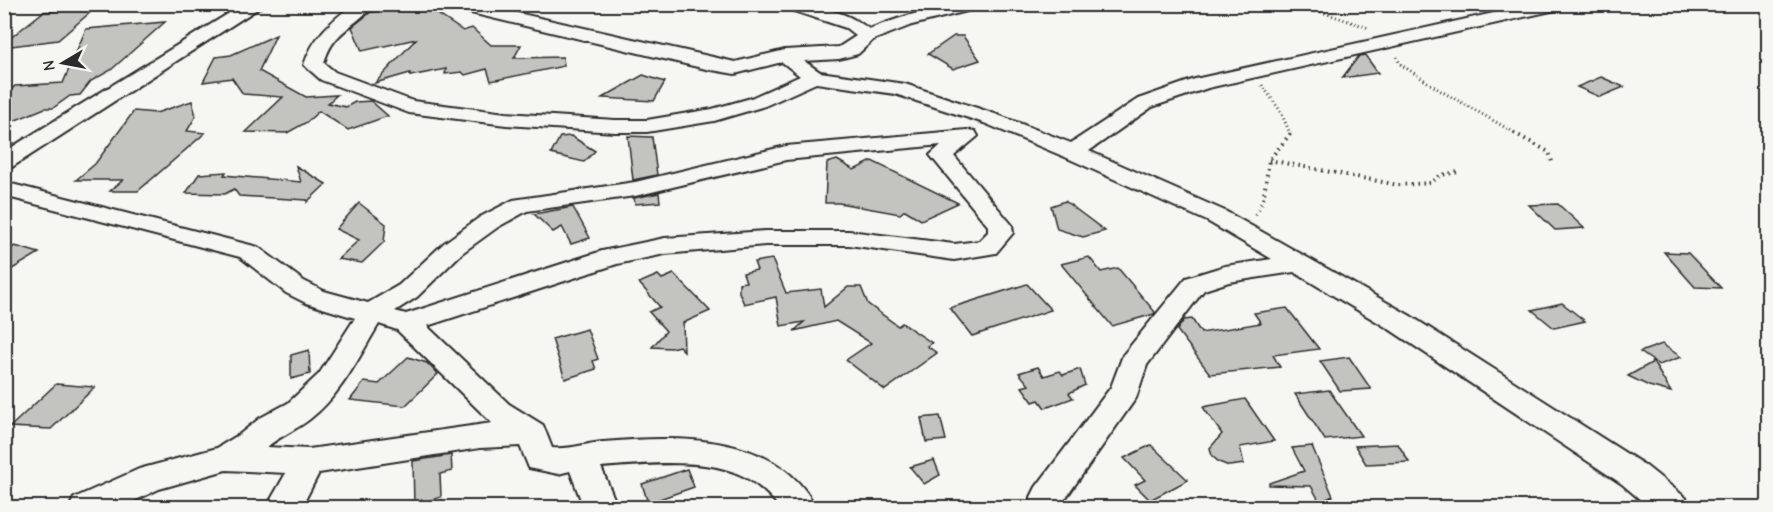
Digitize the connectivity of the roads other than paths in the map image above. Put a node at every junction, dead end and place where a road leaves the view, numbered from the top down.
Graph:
1 (257, 4) edge
2 (366, 4) edge
3 (454, 4) edge
4 (791, 4) edge
5 (974, 4) edge
6 (1560, 4) edge
7 (867, 36) junction
8 (785, 56) junction
9 (814, 77) junction
10 (991, 119) junction
11 (968, 136) junction
12 (1073, 152) junction
13 (4, 162) edge
14 (4, 189) edge
15 (1296, 264) junction
16 (373, 312) junction
17 (407, 323) junction
18 (532, 434) junction
19 (581, 457) junction
20 (226, 458) junction
21 (309, 462) junction
22 (86, 507) edge
23 (283, 507) edge
24 (601, 507) edge
25 (800, 507) edge
26 (1048, 507) edge
27 (1674, 507) edge

1 - 13 street
2 - 9 street
3 - 8 street
4 - 7 street
5 - 7 street
6 - 12 street
7 - 8 street
8 - 9 street
9 - 10 street
10 - 11 street
10 - 12 street
11 - 16 street
11 - 17 street
12 - 15 street
14 - 16 street
15 - 26 street
15 - 27 street
16 - 17 street
16 - 20 street
17 - 18 street
18 - 19 street
18 - 21 street
19 - 24 street
19 - 25 street
20 - 21 street
20 - 22 street
21 - 23 street

